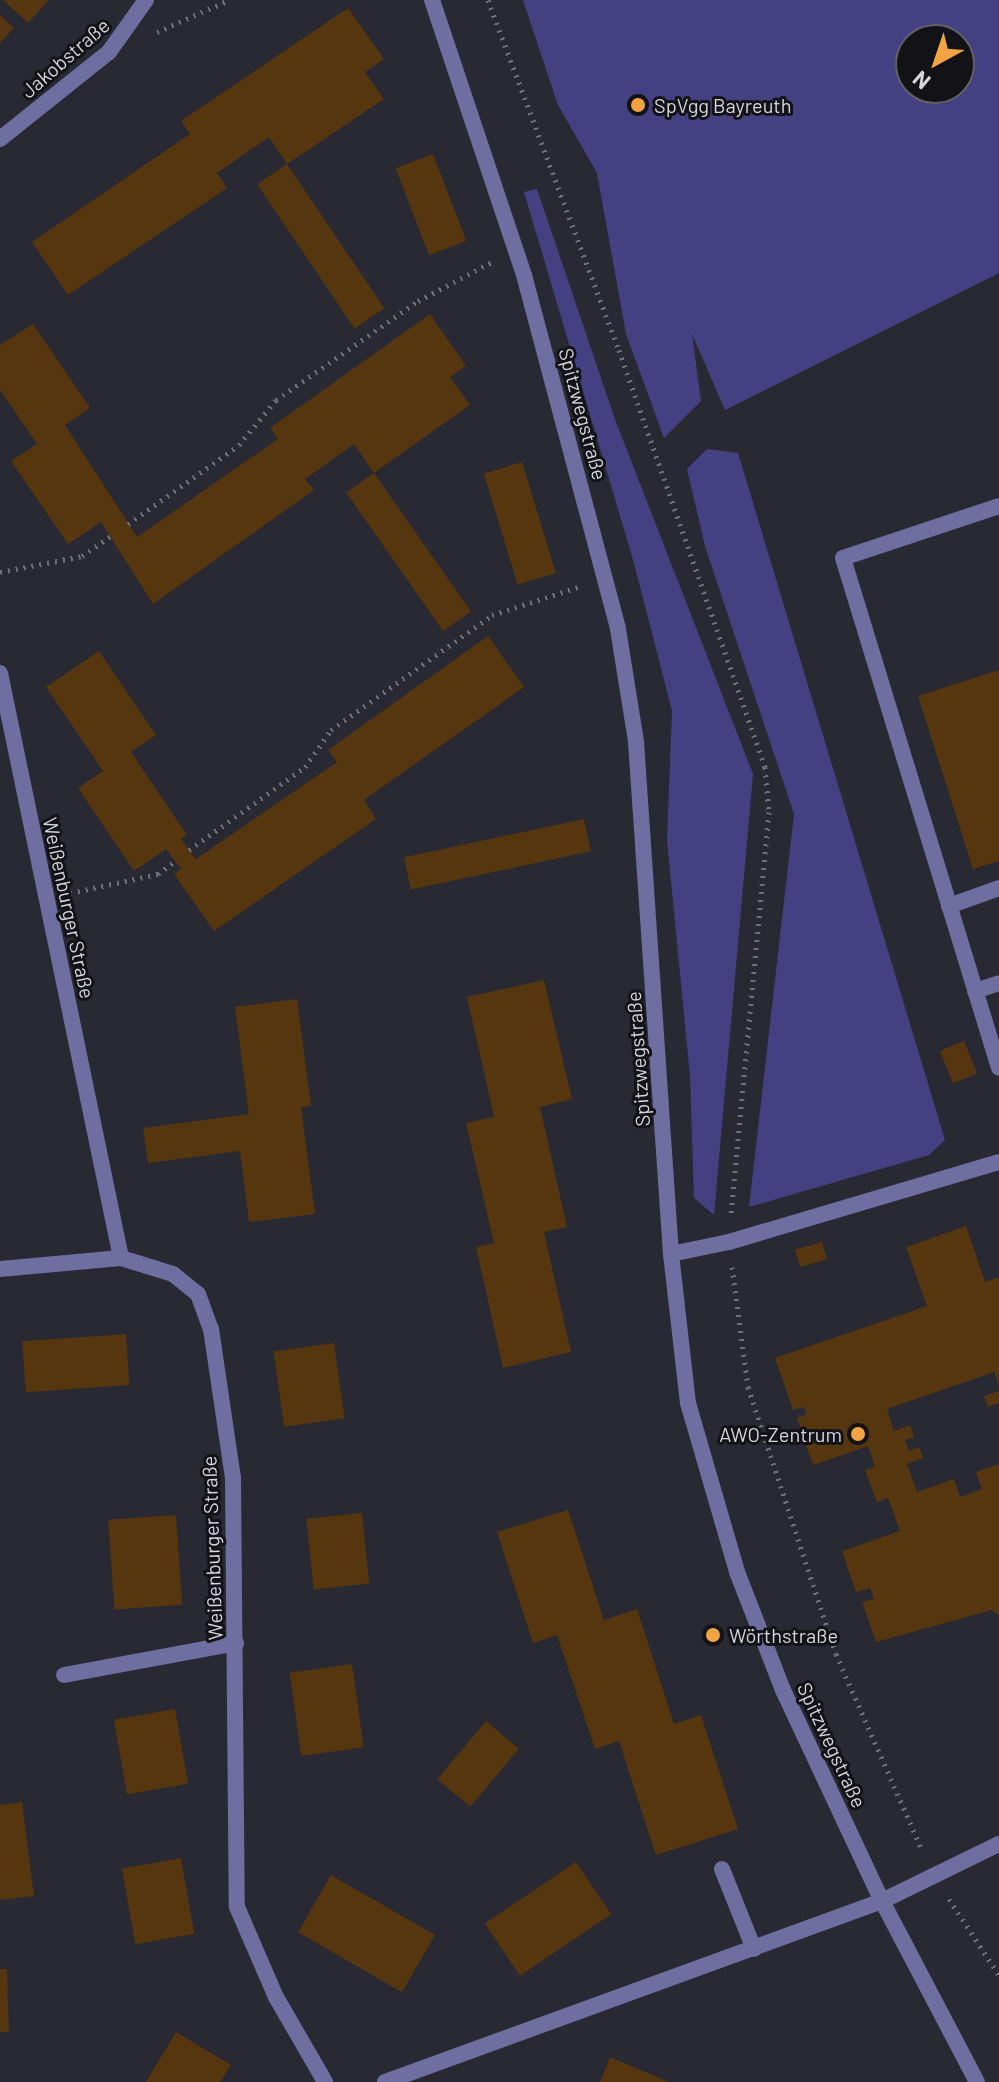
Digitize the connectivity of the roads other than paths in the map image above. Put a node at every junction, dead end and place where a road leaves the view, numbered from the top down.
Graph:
1 (146, 0) edge
2 (432, 0) edge
3 (0, 139) edge
4 (999, 506) edge
5 (0, 673) edge
6 (999, 888) edge
7 (949, 906) junction
8 (999, 983) edge
9 (975, 991) junction
10 (999, 1068) edge
11 (999, 1162) edge
12 (671, 1254) junction
13 (121, 1258) junction
14 (0, 1269) edge
15 (236, 1643) junction
16 (64, 1675) dead end
17 (999, 1844) edge
18 (722, 1869) dead end
19 (882, 1901) junction
20 (754, 1949) junction
21 (325, 2082) edge
22 (385, 2082) edge
23 (977, 2082) edge

1 - 3 street, Jakobstraße
2 - 12 street, Spitzwegstraße
4 - 7 street
5 - 13 street, Weißenburger Straße
6 - 7 street
7 - 9 street
8 - 9 street
9 - 10 street
11 - 12 street
12 - 19 street, Spitzwegstraße
13 - 14 street
13 - 15 street, Weißenburger Straße
15 - 16 street
15 - 21 street, Weißenburger Straße
17 - 19 street
18 - 20 street
19 - 20 street
19 - 23 street, Spitzwegstraße
20 - 22 street

